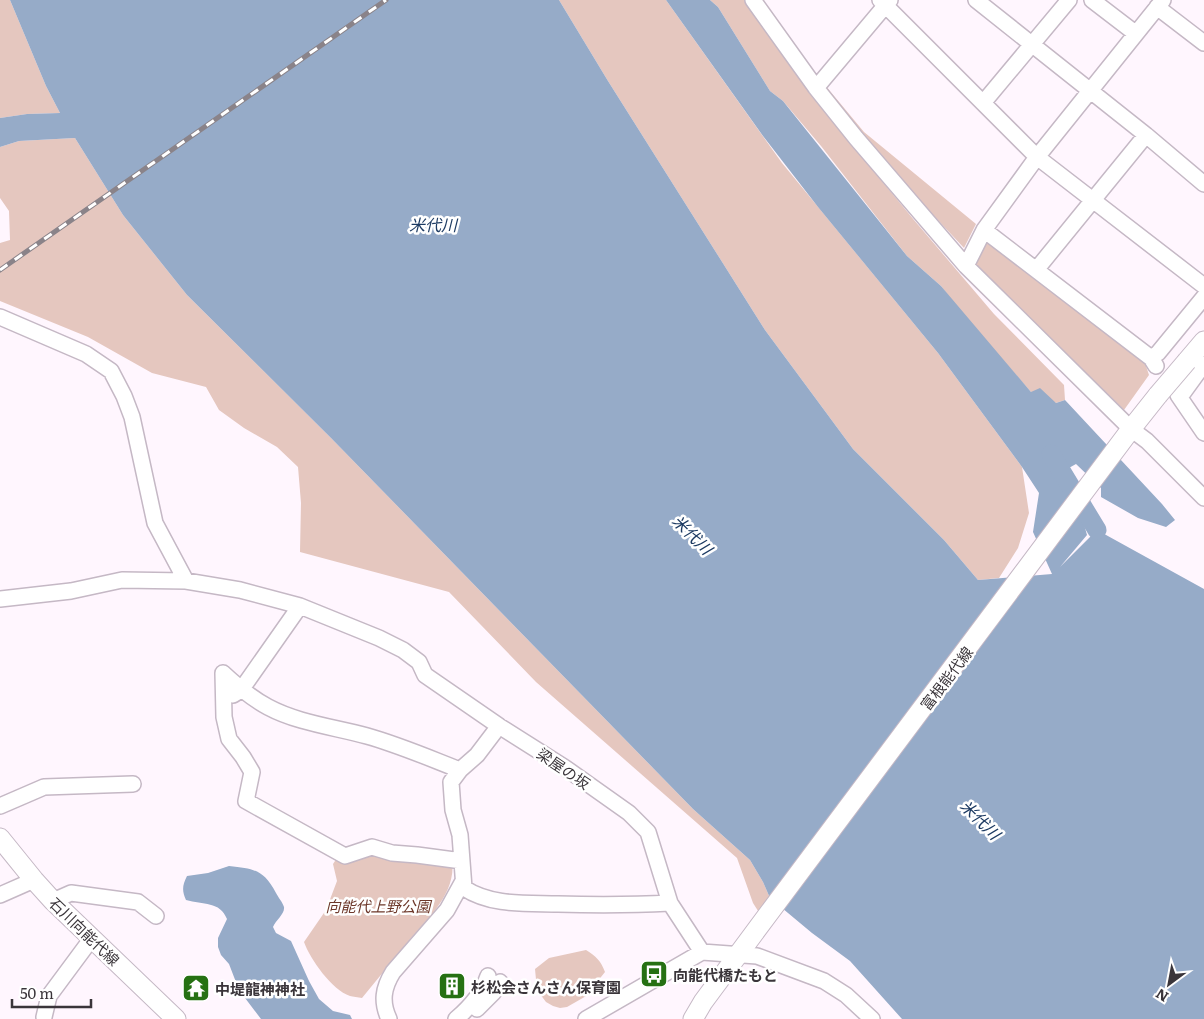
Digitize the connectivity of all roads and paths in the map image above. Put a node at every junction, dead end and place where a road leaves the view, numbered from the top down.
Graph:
1 (753, 0) edge
2 (976, 0) edge
3 (1069, 0) edge
4 (1092, 0) edge
5 (885, 2) edge
6 (1160, 4) edge
7 (1135, 34) junction
8 (1204, 43) edge
9 (1032, 44) junction
10 (816, 88) junction
11 (1090, 91) junction
12 (983, 103) junction
13 (1146, 136) junction
14 (1037, 157) junction
15 (1204, 184) edge
16 (1094, 201) junction
17 (984, 230) junction
18 (966, 266) junction
19 (1036, 270) junction
20 (1204, 286) edge
21 (1204, 297) edge
22 (0, 317) edge
23 (1204, 341) edge
24 (1196, 363) edge
25 (1204, 433) edge
26 (1127, 436) junction
27 (1204, 498) edge
28 (186, 581) junction
29 (0, 599) edge
30 (300, 606) junction
31 (241, 690) junction
32 (223, 701) junction
33 (499, 726) junction
34 (460, 770) junction
35 (132, 784) dead end
36 (0, 806) edge
37 (0, 838) edge
38 (462, 861) junction
39 (34, 880) junction
40 (463, 881) junction
41 (0, 895) edge
42 (53, 900) junction
43 (670, 903) junction
44 (156, 916) dead end
45 (92, 938) junction
46 (702, 952) junction
47 (739, 954) junction
48 (44, 1017) dead end
49 (176, 1019) edge
50 (389, 1019) edge
51 (456, 1019) edge
52 (465, 1019) edge
53 (586, 1019) edge
54 (693, 1019) edge
55 (872, 1019) edge

1 - 10 street
2 - 9 street
3 - 9 street
4 - 7 street
5 - 10 street
5 - 12 street
6 - 7 street
6 - 8 street
7 - 11 street
9 - 11 street
9 - 12 street
10 - 18 street
11 - 13 street
11 - 14 street
12 - 14 street
13 - 15 street
13 - 16 street
14 - 16 street
14 - 17 street
16 - 19 street
16 - 20 street
17 - 18 street
17 - 19 street
18 - 26 street
19 - 21 street
22 - 28 street
23 - 24 main road, 富根能代線
24 - 25 street
24 - 26 main road, 富根能代線, bridge
26 - 27 street
26 - 47 main road, 富根能代線
28 - 29 street, 梁屋の坂
28 - 30 street, 梁屋の坂
30 - 31 street
30 - 33 street, 梁屋の坂
31 - 32 street
31 - 32 street
31 - 34 street
32 - 38 street
33 - 34 street
33 - 43 street, 梁屋の坂
34 - 38 street
35 - 36 street
37 - 39 main road, 石川向能代線
38 - 40 street
39 - 41 street
39 - 42 main road, 石川向能代線
40 - 43 street
40 - 50 street
42 - 44 street
42 - 45 main road, 石川向能代線
43 - 46 street, 梁屋の坂
45 - 48 street
45 - 49 main road, 石川向能代線
46 - 47 street
46 - 53 street
47 - 54 main road, 富根能代線
47 - 55 street
51 - 52 street

